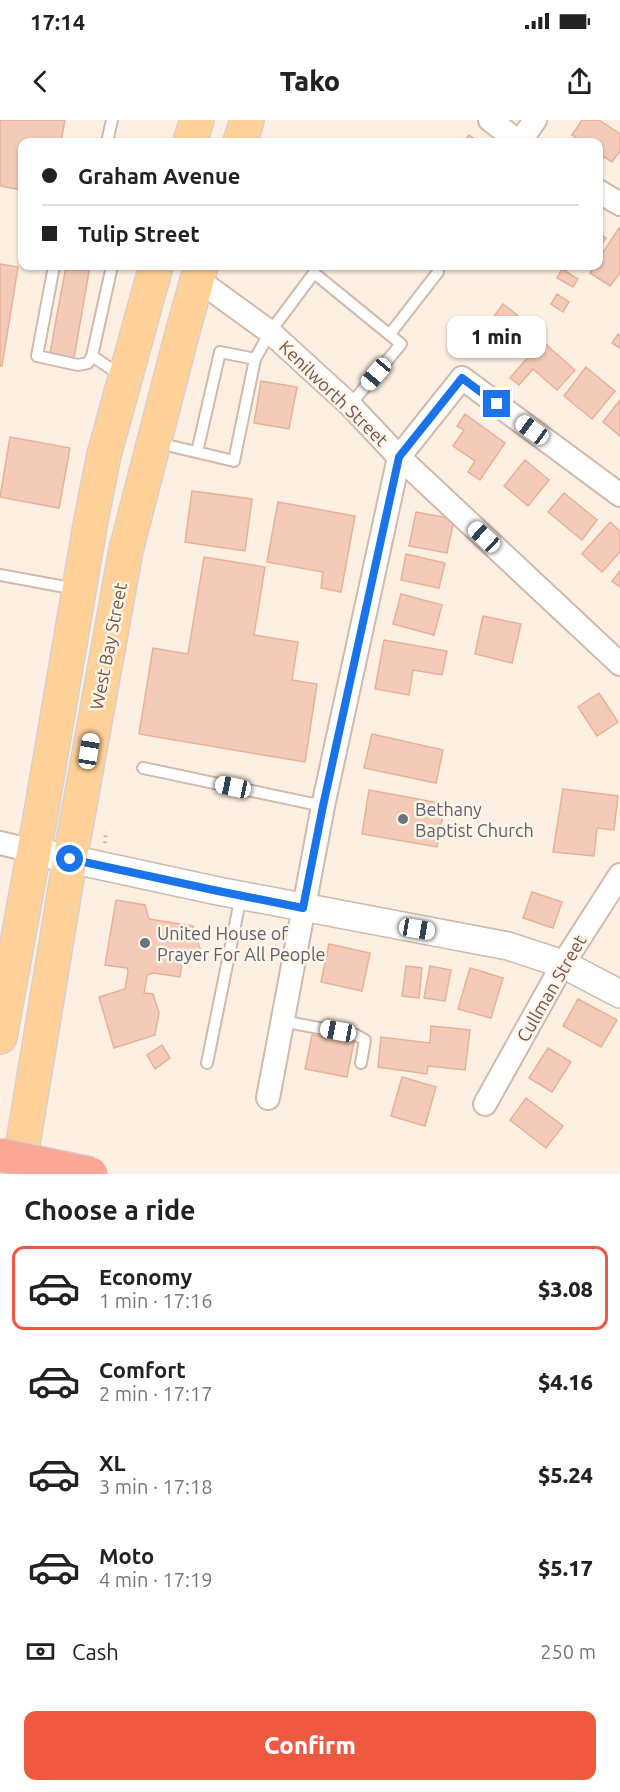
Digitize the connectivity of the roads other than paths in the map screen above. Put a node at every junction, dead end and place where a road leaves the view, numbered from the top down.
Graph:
1 (112, 120) edge
2 (196, 120) edge
3 (247, 120) edge
4 (490, 120) edge
5 (535, 120) edge
6 (108, 138) edge
7 (191, 138) edge
8 (241, 138) edge
9 (515, 138) edge
10 (523, 138) edge
11 (603, 194) edge
12 (620, 204) edge
13 (53, 270) edge
14 (111, 270) edge
15 (155, 270) edge
16 (199, 272) edge
17 (438, 272) dead end
18 (270, 332) junction
19 (390, 334) junction
20 (92, 356) junction
21 (255, 359) junction
22 (124, 377) junction
23 (350, 405) junction
24 (154, 442) junction
25 (197, 452) junction
26 (399, 457) junction
27 (620, 495) edge
28 (0, 575) edge
29 (80, 590) junction
30 (620, 664) edge
31 (143, 768) dead end
32 (323, 806) junction
33 (0, 843) edge
34 (33, 851) junction
35 (70, 859) junction
36 (620, 875) edge
37 (241, 896) junction
38 (303, 908) junction
39 (563, 964) junction
40 (620, 994) edge
41 (282, 1020) junction
42 (0, 1037) edge
43 (207, 1063) dead end
44 (361, 1063) dead end
45 (268, 1098) dead end
46 (485, 1104) dead end
47 (0, 1155) edge
48 (18, 1174) edge
49 (91, 1174) edge

1 - 6 lane
2 - 7 main road
3 - 8 main road
4 - 9 street
5 - 10 street
11 - 12 street
13 - 20 lane
14 - 20 lane
15 - 22 main road, West Bay Street
16 - 18 street, Kenilworth Street
16 - 24 main road, West Bay Street
17 - 19 lane
18 - 19 lane
18 - 21 lane
18 - 23 street, Kenilworth Street
19 - 23 lane
20 - 22 lane
21 - 25 lane
21 - 25 lane
22 - 29 main road, West Bay Street
23 - 26 street, Kenilworth Street
24 - 25 lane
24 - 35 main road, West Bay Street
26 - 27 street
26 - 30 street, Kenilworth Street
26 - 32 street
28 - 29 lane
29 - 34 main road, West Bay Street
31 - 32 lane
32 - 38 street
33 - 34 street
34 - 35 street
34 - 42 main road, West Bay Street
35 - 37 street
35 - 48 main road, West Bay Street
36 - 39 street, Cullman Street
37 - 38 street
37 - 43 lane
38 - 39 street
38 - 41 street
39 - 40 street
39 - 46 street, Cullman Street
41 - 44 lane
41 - 45 street
47 - 49 highway, bridge

